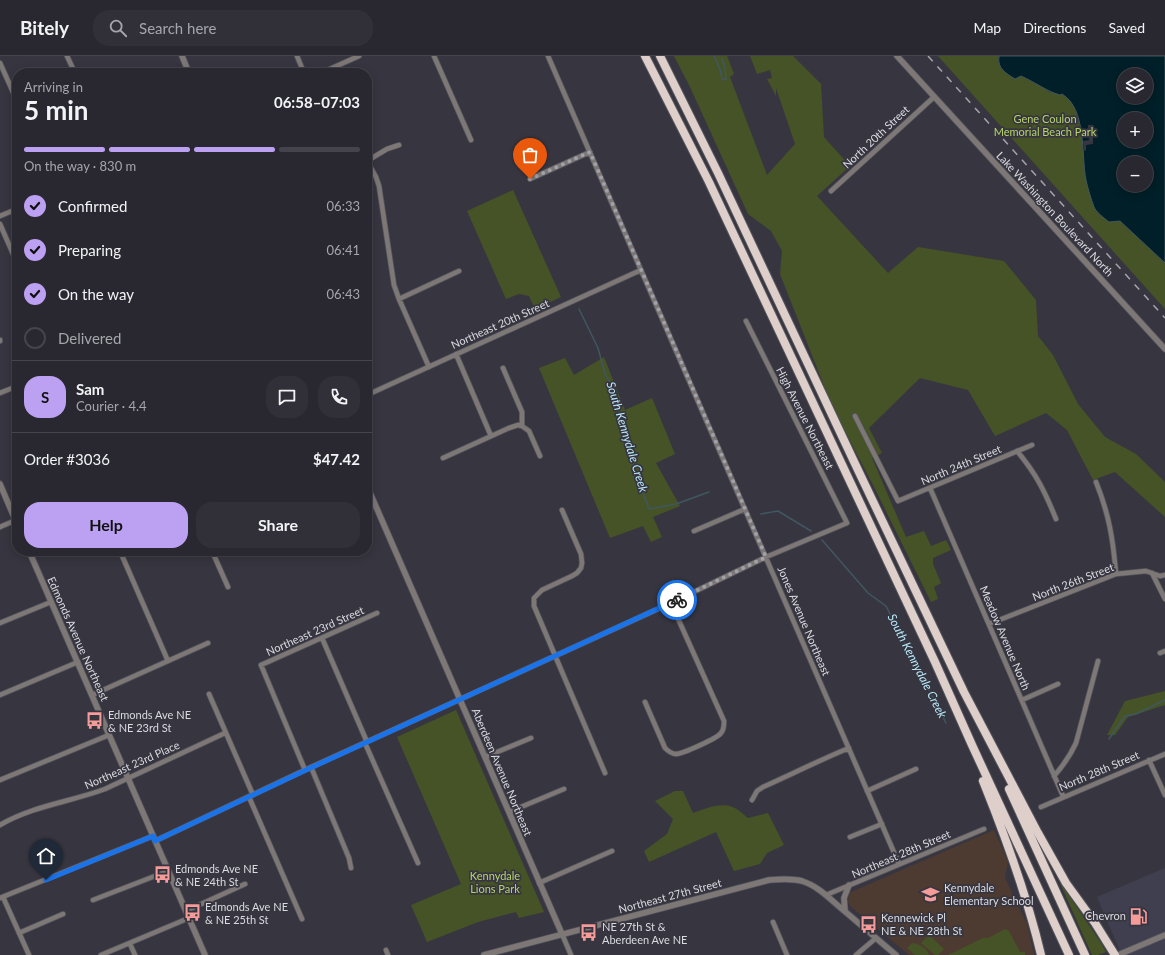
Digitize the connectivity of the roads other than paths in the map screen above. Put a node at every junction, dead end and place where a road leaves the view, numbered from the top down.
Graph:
1 (67, 56) edge
2 (182, 56) edge
3 (297, 56) edge
4 (359, 56) edge
5 (434, 56) edge
6 (548, 56) edge
7 (644, 56) edge
8 (660, 56) edge
9 (898, 56) edge
10 (0, 63) edge
11 (73, 68) edge
12 (187, 68) edge
13 (302, 68) edge
14 (332, 68) edge
15 (12, 90) edge
16 (934, 97) junction
17 (471, 140) dead end
18 (400, 145) dead end
19 (590, 152) junction
20 (372, 158) edge
21 (372, 169) edge
22 (530, 179) dead end
23 (831, 191) dead end
24 (12, 211) edge
25 (0, 216) edge
26 (0, 224) edge
27 (12, 251) edge
28 (641, 270) junction
29 (460, 271) dead end
30 (399, 299) junction
31 (746, 321) dead end
32 (1165, 349) edge
33 (456, 354) junction
34 (428, 367) junction
35 (503, 368) dead end
36 (12, 387) edge
37 (0, 393) edge
38 (372, 393) edge
39 (855, 416) dead end
40 (522, 426) junction
41 (491, 436) junction
42 (1032, 445) dead end
43 (1017, 451) junction
44 (540, 456) dead end
45 (443, 458) dead end
46 (1096, 482) dead end
47 (0, 484) edge
48 (930, 488) junction
49 (372, 497) edge
50 (745, 509) junction
51 (562, 510) dead end
52 (12, 512) edge
53 (1056, 519) dead end
54 (12, 523) edge
55 (0, 527) edge
56 (694, 531) dead end
57 (31, 556) edge
58 (122, 556) edge
59 (214, 556) edge
60 (766, 557) junction
61 (1152, 573) junction
62 (1116, 574) junction
63 (1165, 575) edge
64 (228, 587) dead end
65 (1165, 600) edge
66 (51, 602) junction
67 (672, 603) junction
68 (377, 613) dead end
69 (0, 623) edge
70 (989, 624) junction
71 (322, 638) junction
72 (208, 643) dead end
73 (1165, 651) edge
74 (1160, 653) dead end
75 (555, 656) junction
76 (168, 661) junction
77 (1098, 661) dead end
78 (78, 662) junction
79 (935, 662) junction
80 (1058, 684) dead end
81 (964, 692) junction
82 (209, 694) dead end
83 (0, 695) edge
84 (92, 695) junction
85 (460, 699) junction
86 (1022, 700) junction
87 (645, 702) dead end
88 (225, 733) junction
89 (109, 735) junction
90 (531, 738) dead end
91 (366, 742) junction
92 (849, 748) junction
93 (1165, 754) edge
94 (485, 757) junction
95 (1149, 760) junction
96 (311, 768) junction
97 (916, 769) dead end
98 (306, 770) junction
99 (605, 773) dead end
100 (1054, 776) junction
101 (128, 779) junction
102 (0, 780) edge
103 (564, 789) dead end
104 (867, 791) junction
105 (1165, 795) edge
106 (251, 796) junction
107 (1063, 796) junction
108 (752, 800) dead end
109 (1041, 807) dead end
110 (509, 812) junction
111 (882, 824) junction
112 (0, 825) edge
113 (984, 829) dead end
114 (850, 837) dead end
115 (154, 838) junction
116 (612, 851) dead end
117 (418, 863) dead end
118 (899, 864) junction
119 (351, 868) dead end
120 (168, 871) junction
121 (539, 883) junction
122 (245, 884) dead end
123 (849, 885) junction
124 (826, 895) junction
125 (1, 898) edge
126 (93, 900) dead end
127 (186, 911) junction
128 (845, 912) junction
129 (63, 914) dead end
130 (189, 918) junction
131 (302, 920) dead end
132 (774, 922) dead end
133 (19, 933) junction
134 (562, 934) junction
135 (1165, 935) edge
136 (876, 938) junction
137 (130, 944) junction
138 (386, 950) dead end
139 (29, 955) edge
140 (101, 955) edge
141 (135, 955) edge
142 (205, 955) edge
143 (388, 955) edge
144 (484, 955) edge
145 (571, 955) edge
146 (787, 955) edge
147 (856, 955) edge
148 (896, 955) edge
149 (1040, 955) edge
150 (1069, 955) edge
151 (1085, 955) edge
152 (1115, 955) edge
153 (1118, 955) edge

1 - 11 street
2 - 12 street
3 - 13 street
4 - 14 street
5 - 17 street
6 - 19 street, Jones Avenue Northeast
7 - 79 highway
8 - 81 highway
9 - 16 street, Lake Washington Boulevard North
10 - 15 street
16 - 23 street, North 20th Street
16 - 32 street, Lake Washington Boulevard North
18 - 20 street
19 - 22 street
19 - 28 street, Jones Avenue Northeast
21 - 30 street
24 - 25 street
26 - 27 street
28 - 33 street, Northeast 20th Street
28 - 50 street, Jones Avenue Northeast
29 - 30 street
30 - 34 street
31 - 60 street, High Avenue Northeast
33 - 34 street, Northeast 20th Street
33 - 41 street
34 - 38 street, Northeast 20th Street
35 - 40 street
36 - 37 street
39 - 48 street, North 24th Street
40 - 41 street
40 - 44 street
41 - 45 street
42 - 43 street, North 24th Street
43 - 48 street, North 24th Street
43 - 53 street
46 - 62 street
47 - 52 street
48 - 70 street, Meadow Avenue North
49 - 85 street, Aberdeen Avenue Northeast
50 - 56 street
50 - 60 street, Jones Avenue Northeast
51 - 75 street
54 - 55 street
57 - 66 street, Edmonds Avenue Northeast
58 - 76 street
59 - 64 street
60 - 67 street
60 - 92 street, Jones Avenue Northeast
61 - 62 street, North 26th Street
61 - 63 street, North 26th Street
61 - 65 street
62 - 70 street, North 26th Street
66 - 69 street
66 - 78 street, Edmonds Avenue Northeast
67 - 75 street
67 - 87 street
68 - 71 street, Northeast 23rd Street
70 - 86 street, Meadow Avenue North
71 - 91 street
71 - 98 street, Northeast 23rd Street
72 - 76 street
73 - 74 street
75 - 85 street
75 - 99 street
76 - 84 street
77 - 100 street
78 - 83 street
78 - 84 street, Edmonds Avenue Northeast
79 - 149 highway
79 - 150 highway
80 - 86 street
81 - 151 highway
81 - 152 highway
82 - 88 street
84 - 89 street, Edmonds Avenue Northeast
85 - 91 street
85 - 94 street, Aberdeen Avenue Northeast
86 - 100 street, Meadow Avenue North
88 - 101 street, Northeast 23rd Place
88 - 106 street
89 - 101 street, Edmonds Avenue Northeast
89 - 102 street
90 - 94 street
91 - 96 street
91 - 117 street
92 - 104 street, Jones Avenue Northeast
92 - 108 street
93 - 95 street, North 28th Street
94 - 110 street, Aberdeen Avenue Northeast
95 - 105 street
95 - 107 street, North 28th Street
96 - 98 street
96 - 119 street
97 - 104 street
98 - 106 street
100 - 107 street, Meadow Avenue North
101 - 112 street, Northeast 23rd Place
101 - 115 street, Edmonds Avenue Northeast
103 - 110 street
104 - 111 street, Jones Avenue Northeast
106 - 115 street
106 - 131 street
107 - 109 street, North 28th Street
110 - 121 street, Aberdeen Avenue Northeast
111 - 114 street
111 - 118 street, Jones Avenue Northeast
113 - 118 street, Northeast 28th Street
115 - 120 street, Edmonds Avenue Northeast
115 - 125 street
116 - 121 street
118 - 123 street, Northeast 28th Street
120 - 126 street
120 - 127 street, Edmonds Avenue Northeast
121 - 134 street, Aberdeen Avenue Northeast
122 - 127 street
123 - 124 street, Northeast 28th Street
123 - 128 street
124 - 128 street
124 - 134 street, Northeast 27th Street
125 - 133 street
127 - 130 street, Edmonds Avenue Northeast
128 - 136 street
129 - 133 street
130 - 137 street
130 - 142 street, Edmonds Avenue Northeast
132 - 146 street
133 - 139 street
134 - 144 street, Northeast 27th Street
134 - 145 street, Aberdeen Avenue Northeast
135 - 153 street
136 - 147 street
136 - 148 street
137 - 140 street
137 - 141 street
138 - 143 street

